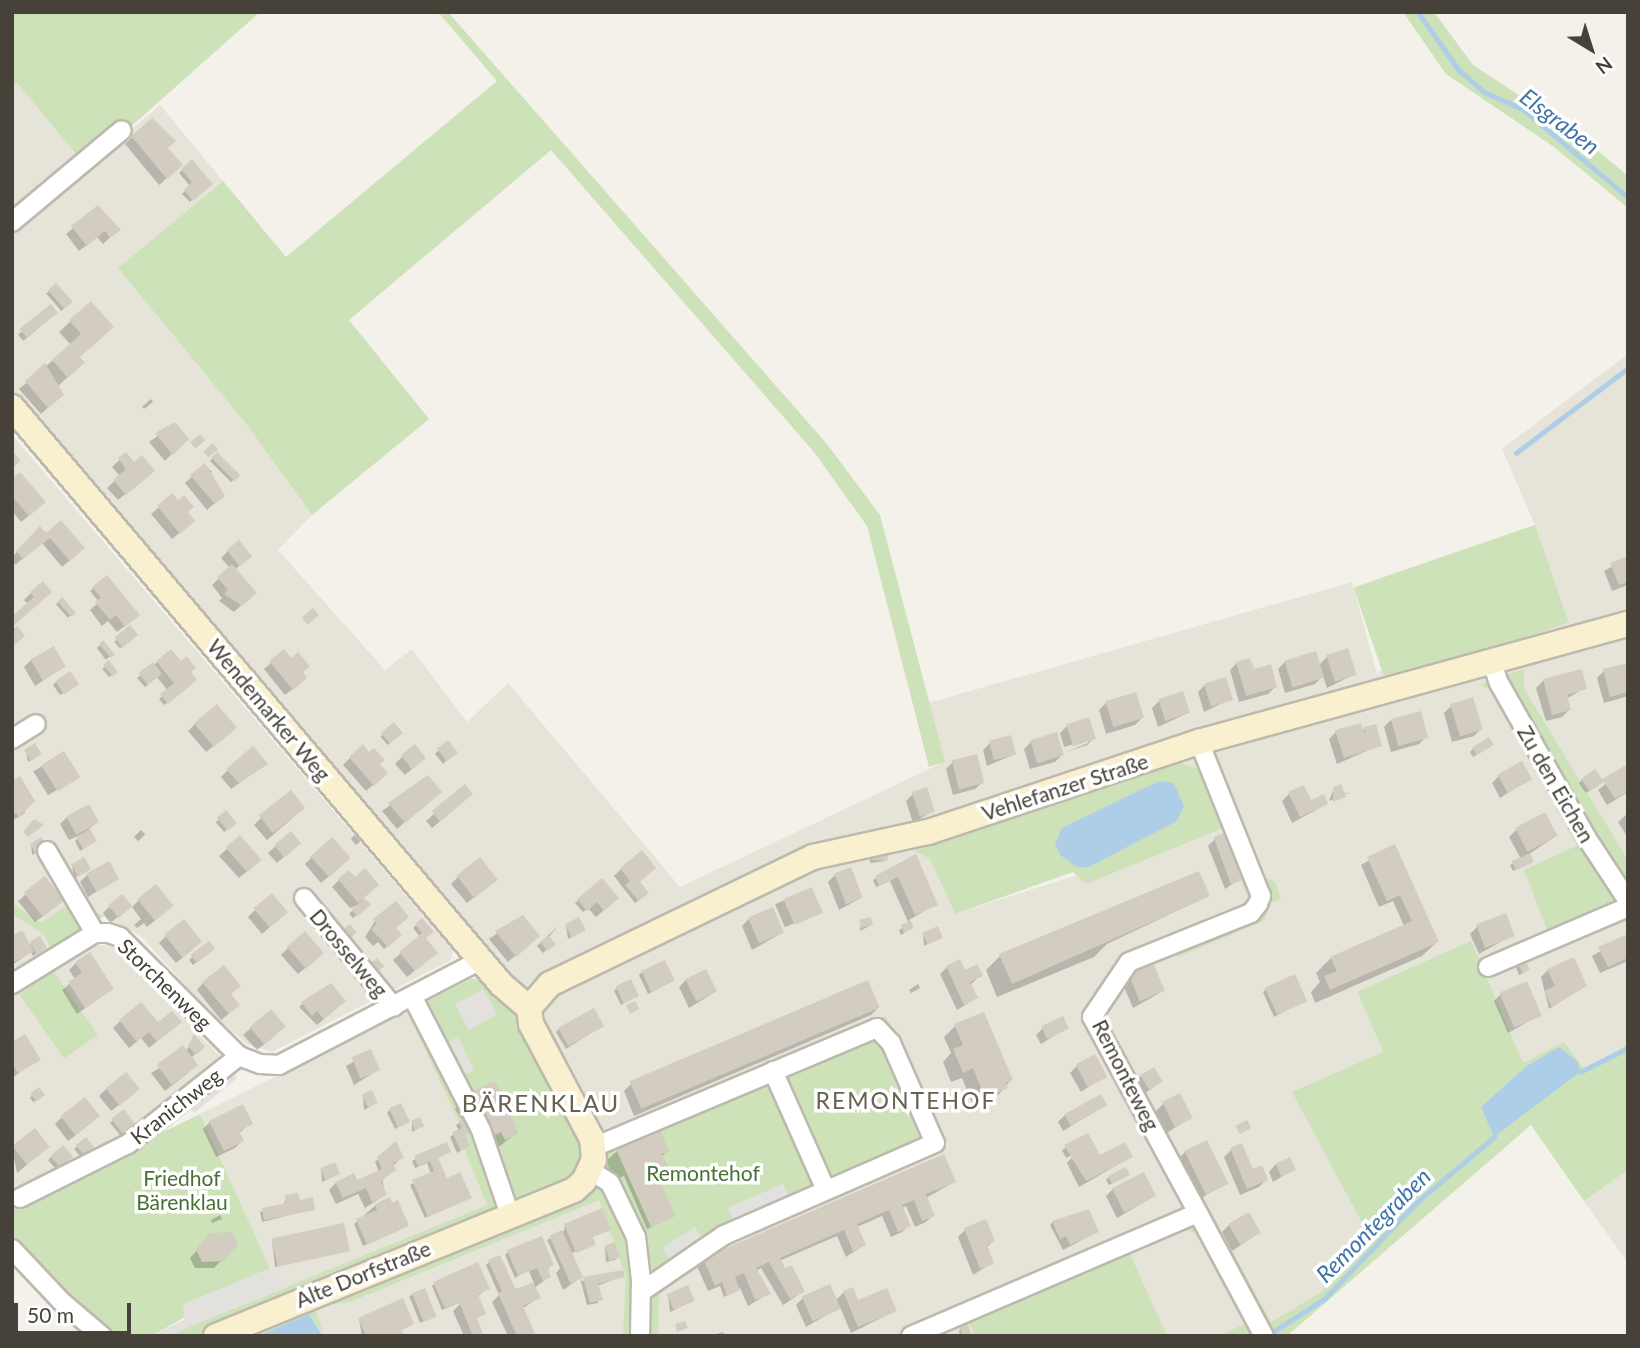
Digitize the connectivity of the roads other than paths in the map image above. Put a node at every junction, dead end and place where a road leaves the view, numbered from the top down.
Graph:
1 (122, 130) dead end
2 (12, 222) edge
3 (12, 407) edge
4 (1628, 624) edge
5 (1492, 663) junction
6 (36, 724) dead end
7 (12, 739) edge
8 (1199, 742) junction
9 (47, 850) dead end
10 (304, 898) dead end
11 (1628, 901) edge
12 (1628, 907) edge
13 (95, 933) junction
14 (481, 960) junction
15 (1488, 967) dead end
16 (12, 984) edge
17 (413, 998) junction
18 (394, 1007) junction
19 (529, 1008) junction
20 (239, 1056) junction
21 (774, 1071) junction
22 (593, 1159) junction
23 (826, 1190) junction
24 (20, 1198) dead end
25 (1198, 1213) junction
26 (510, 1215) junction
27 (12, 1249) edge
28 (641, 1292) junction
29 (102, 1336) edge
30 (216, 1336) edge
31 (640, 1336) edge
32 (911, 1336) edge
33 (1264, 1336) edge

1 - 2 street
3 - 14 street, Wendemarker Weg
4 - 5 street, Vehlefanzer Straße
5 - 8 street, Vehlefanzer Straße
5 - 11 street, Zu den Eichen
6 - 7 street
8 - 19 street, Vehlefanzer Straße
8 - 25 street, Remonteweg
9 - 13 street
10 - 18 street, Drosselweg
12 - 15 street
13 - 16 street, Storchenweg
13 - 20 street, Storchenweg
14 - 17 street, Kranichweg
14 - 19 street, Wendemarker Weg
17 - 18 street, Kranichweg
17 - 26 street
18 - 20 street, Kranichweg
19 - 22 street
20 - 24 street, Kranichweg
21 - 22 street
21 - 23 street
21 - 23 street
22 - 26 street, Alte Dorfstraße
22 - 28 street
23 - 28 street
25 - 32 street
25 - 33 street, Remonteweg
26 - 30 street, Alte Dorfstraße
27 - 29 street
28 - 31 street

